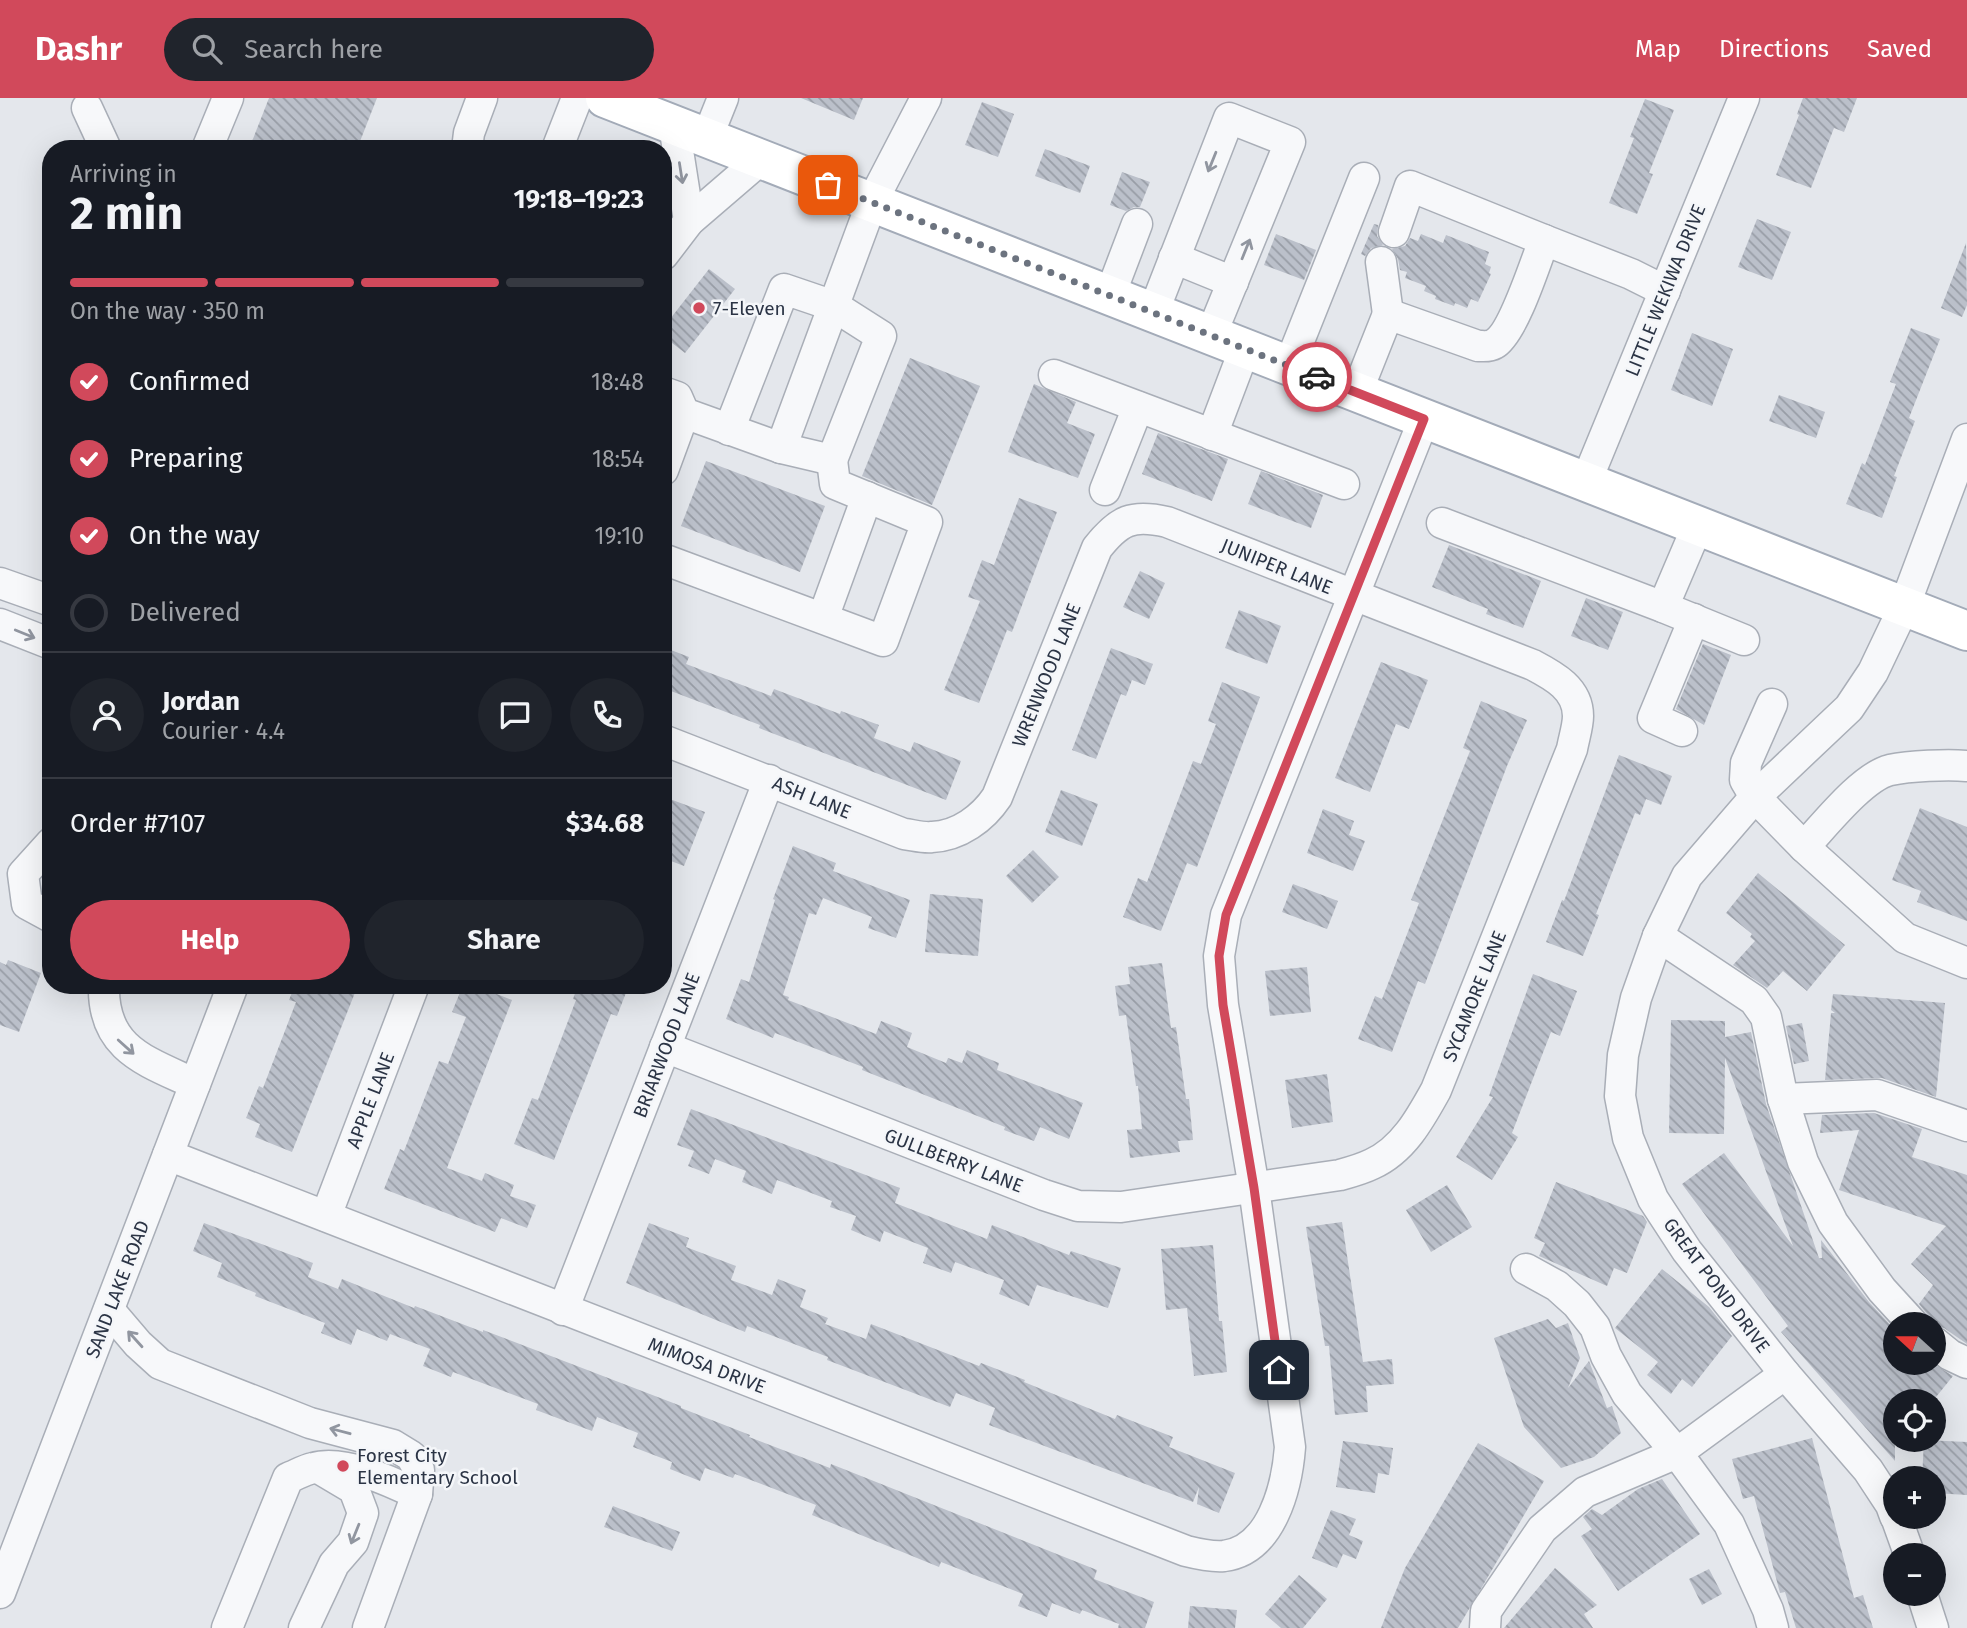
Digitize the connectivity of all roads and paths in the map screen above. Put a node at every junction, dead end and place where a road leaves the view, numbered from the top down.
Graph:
1 (228, 98) edge
2 (482, 98) edge
3 (577, 98) edge
4 (605, 98) edge
5 (723, 98) edge
6 (926, 98) edge
7 (1744, 98) edge
8 (87, 108) dead end
9 (690, 131) junction
10 (102, 140) edge
11 (211, 140) edge
12 (468, 140) edge
13 (561, 140) edge
14 (761, 159) junction
15 (1364, 178) dead end
16 (872, 202) junction
17 (689, 221) junction
18 (1137, 224) dead end
19 (1394, 232) dead end
20 (1544, 240) junction
21 (672, 243) edge
22 (1174, 258) junction
23 (1381, 262) dead end
24 (1233, 282) junction
25 (1665, 290) junction
26 (1110, 295) junction
27 (834, 306) junction
28 (1153, 313) junction
29 (1388, 314) junction
30 (1228, 342) junction
31 (1289, 366) junction
32 (1054, 375) dead end
33 (1357, 392) junction
34 (672, 395) edge
35 (1138, 407) junction
36 (684, 413) junction
37 (1424, 419) junction
38 (729, 430) junction
39 (1212, 435) junction
40 (1967, 439) edge
41 (672, 440) edge
42 (781, 448) junction
43 (832, 460) junction
44 (1586, 482) junction
45 (1344, 484) dead end
46 (1105, 490) dead end
47 (867, 497) junction
48 (1130, 521) joint
49 (1442, 523) dead end
50 (1698, 525) junction
51 (672, 562) edge
52 (0, 583) edge
53 (1354, 597) junction
54 (42, 598) edge
55 (1664, 607) junction
56 (1904, 607) junction
57 (824, 618) junction
58 (1694, 619) junction
59 (0, 624) edge
60 (1967, 631) edge
61 (1744, 640) dead end
62 (42, 641) edge
63 (1573, 695) joint
64 (1772, 704) dead end
65 (1682, 731) dead end
66 (672, 743) edge
67 (1967, 766) edge
68 (769, 780) junction
69 (1755, 797) junction
70 (962, 829) joint
71 (1804, 847) junction
72 (42, 853) edge
73 (42, 912) edge
74 (1658, 936) junction
75 (1967, 963) edge
76 (105, 994) edge
77 (230, 994) edge
78 (411, 994) edge
79 (665, 1047) junction
80 (195, 1084) junction
81 (1783, 1099) junction
82 (1967, 1126) edge
83 (168, 1155) junction
84 (1254, 1188) junction
85 (326, 1216) junction
86 (1526, 1269) dead end
87 (109, 1310) junction
88 (563, 1310) junction
89 (1902, 1312) edge
90 (1946, 1352) edge
91 (1967, 1363) edge
92 (1785, 1374) junction
93 (1677, 1452) junction
94 (315, 1466) junction
95 (1883, 1493) edge
96 (417, 1494) junction
97 (0, 1593) edge
98 (1926, 1606) edge
99 (227, 1628) edge
100 (304, 1628) edge
101 (368, 1628) edge
102 (1485, 1628) edge
103 (1773, 1628) edge
104 (1933, 1628) edge

1 - 11 street
2 - 12 street
3 - 13 street
4 - 9 main road
5 - 9 street
6 - 16 street
7 - 25 street, LITTLE WEKIWA DRIVE
8 - 10 street
9 - 14 main road
9 -> 17 street
14 - 16 main road
14 - 17 street
15 - 31 street
16 - 26 main road
16 - 27 street
17 - 21 street
18 - 26 street
19 - 20 street
20 - 25 street
20 - 29 street
22 - 24 street
24 -> 22 street
22 - 28 street
23 - 29 street
24 - 30 street
25 - 44 street, LITTLE WEKIWA DRIVE
26 - 28 main road
27 - 38 street
27 - 42 street
27 - 43 street
28 - 30 main road
29 - 33 street
30 - 31 main road
30 - 39 street
31 - 33 main road
32 - 35 street
33 - 37 main road
34 - 36 street
35 - 39 street
35 - 46 street
36 - 38 street
36 - 41 street
37 - 44 main road
37 - 53 street
38 - 42 street
39 - 45 street
40 - 56 street, GREAT POND DRIVE
42 - 43 street
43 - 47 street
44 - 50 main road
47 - 57 street
47 - 57 street
48 - 53 street, JUNIPER LANE
48 - 70 street, WRENWOOD LANE
49 - 55 street
50 - 55 street
50 - 56 main road
51 - 57 street
52 - 54 street
53 - 63 street, JUNIPER LANE
53 - 84 street
55 - 58 street
56 - 60 main road
56 - 69 street, GREAT POND DRIVE
58 - 61 street
58 - 65 street
59 -> 62 street
63 - 84 street, SYCAMORE LANE
64 - 69 street
66 - 68 street, ASH LANE
67 - 71 street
68 - 70 street, ASH LANE
68 - 79 street, BRIARWOOD LANE
69 - 71 street
69 - 74 street, GREAT POND DRIVE
71 - 75 street
72 - 73 street
74 - 81 street
74 - 92 street, GREAT POND DRIVE
76 -> 80 street
77 - 80 street, SAND LAKE ROAD
78 - 85 street, APPLE LANE
79 - 84 street, GULLBERRY LANE
79 - 88 street, BRIARWOOD LANE
80 - 83 street, SAND LAKE ROAD
81 - 82 street
81 - 89 street
83 - 85 street, MIMOSA DRIVE
83 - 87 street, SAND LAKE ROAD
84 - 88 street, MIMOSA DRIVE
85 - 88 street, MIMOSA DRIVE
86 - 93 street
96 -> 87 street
87 - 97 street, SAND LAKE ROAD
90 - 91 street
92 - 93 street
92 - 95 street, GREAT POND DRIVE
93 - 102 street
93 - 103 street
94 - 96 street
94 - 99 street
94 -> 100 street
96 - 101 street
98 - 104 street

